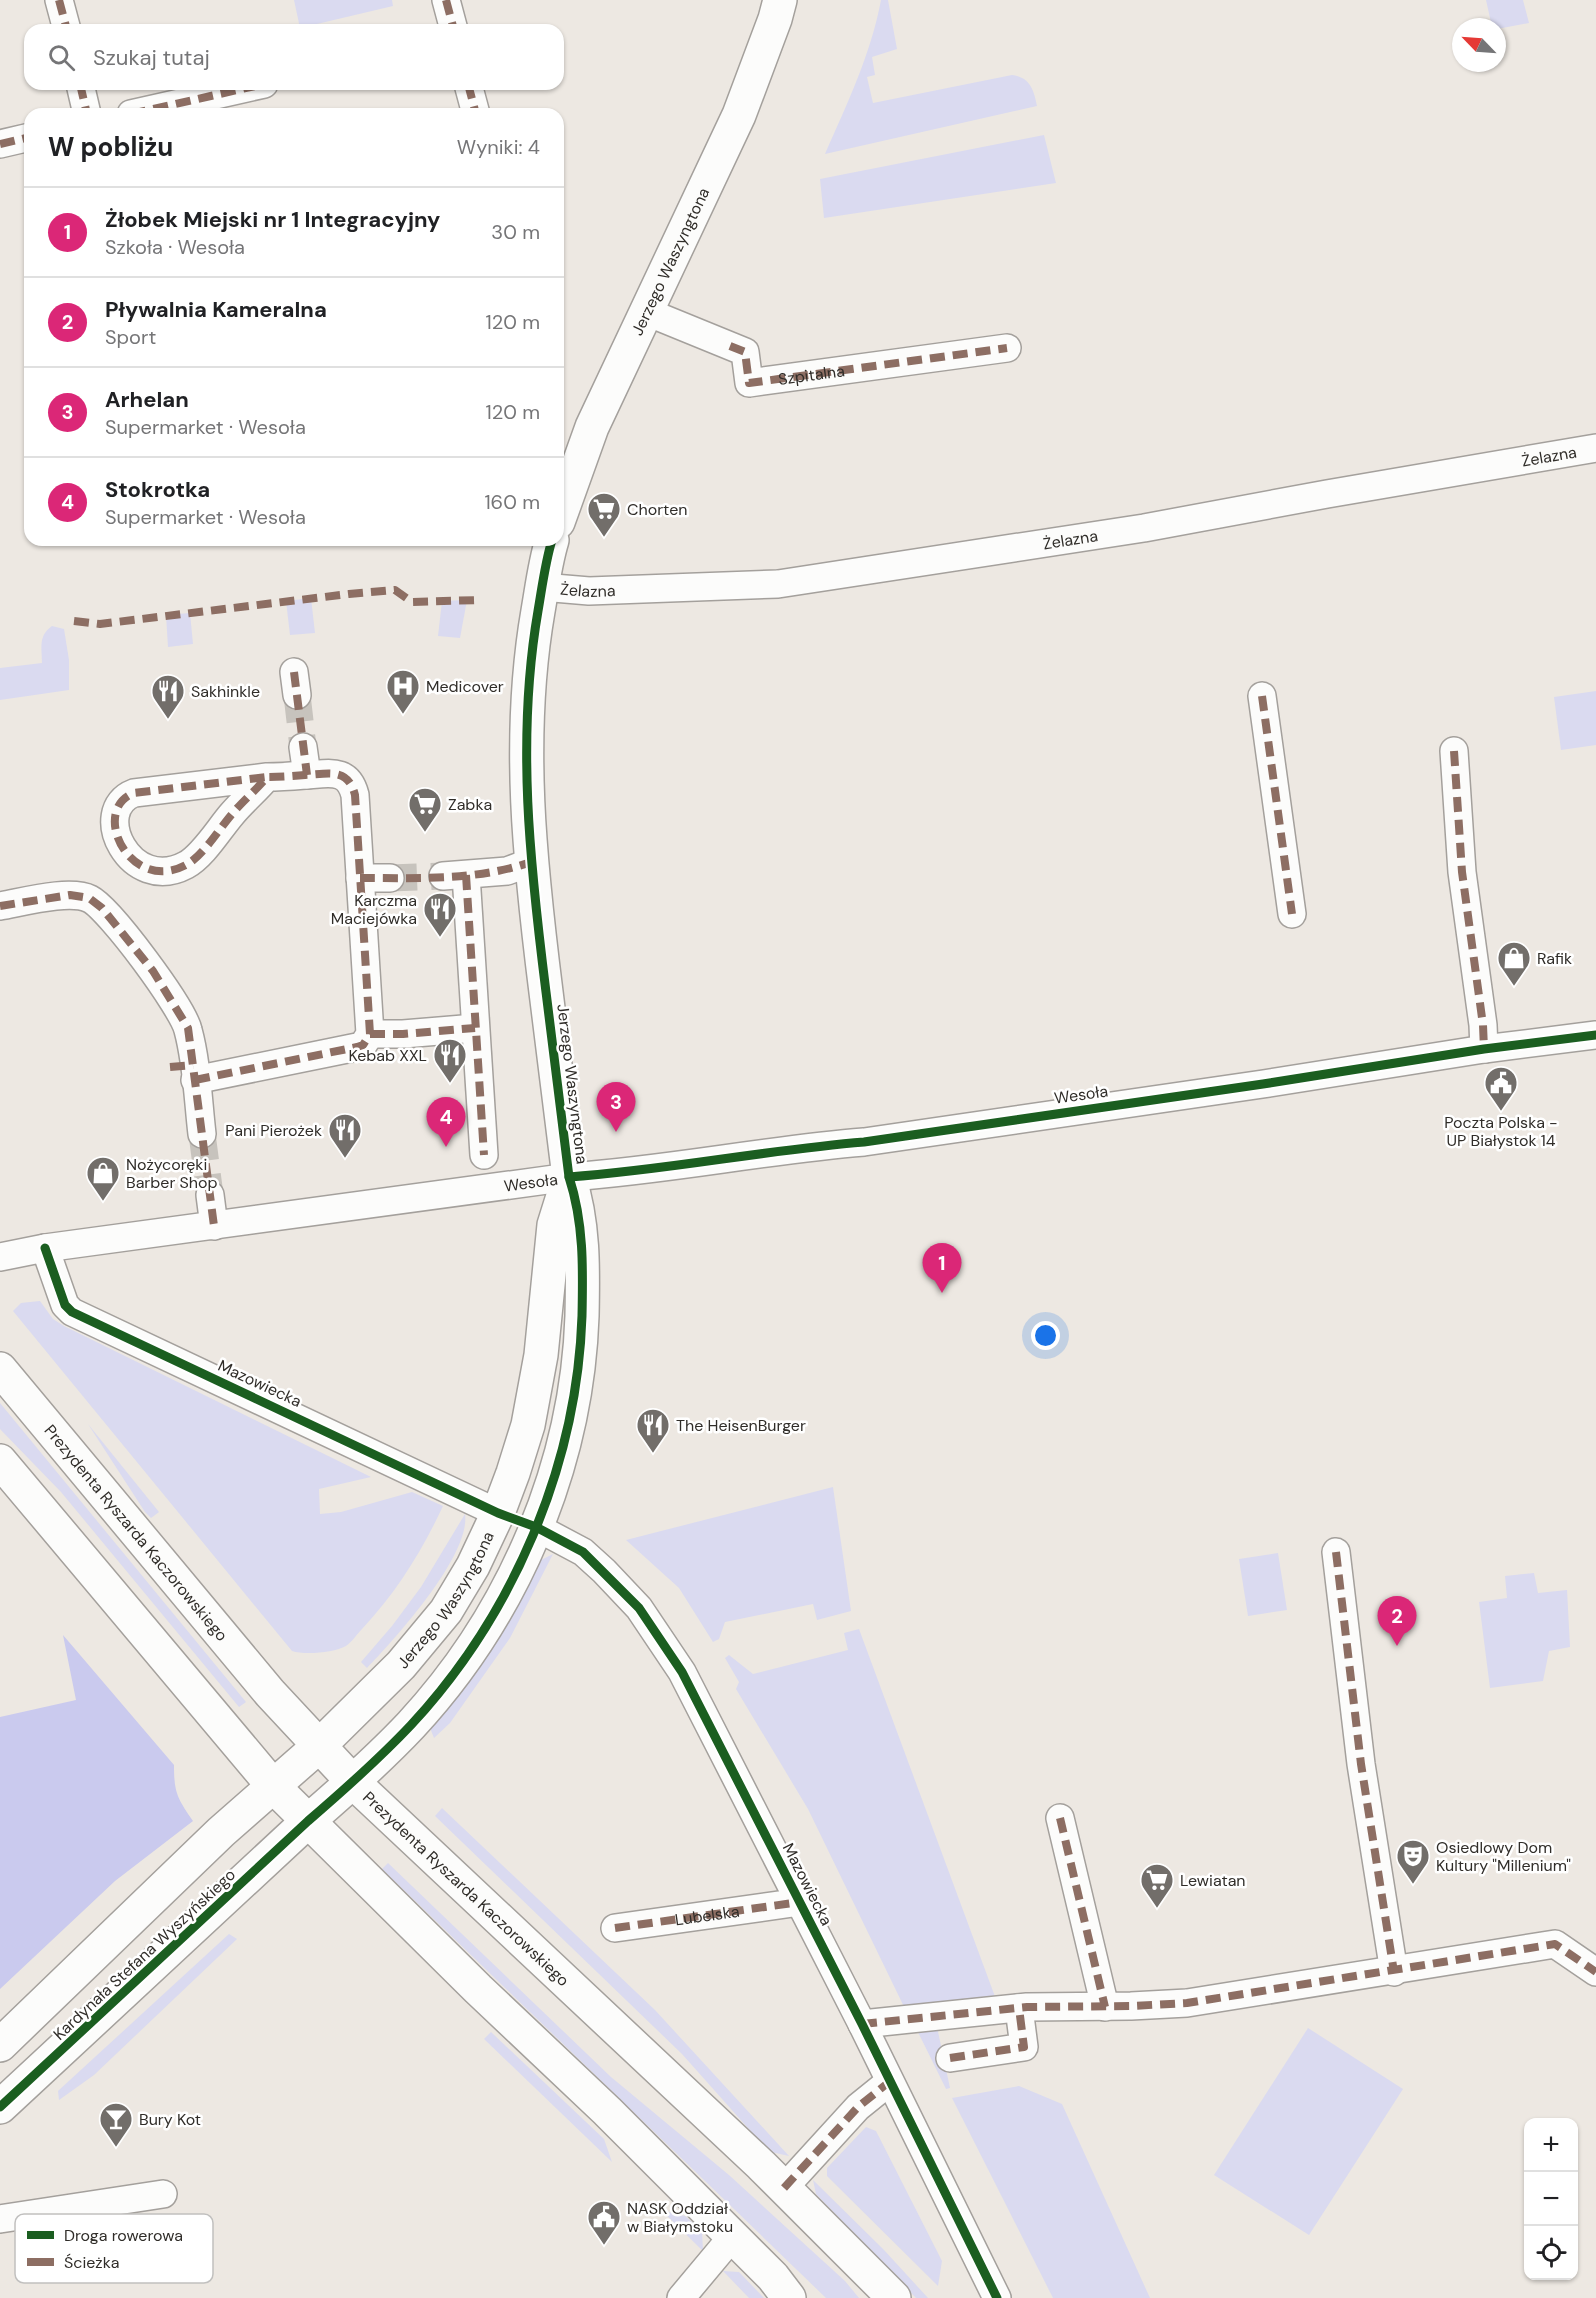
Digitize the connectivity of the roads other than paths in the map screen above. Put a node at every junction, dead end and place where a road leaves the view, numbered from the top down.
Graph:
1 (59, 0) edge
2 (446, 0) edge
3 (780, 0) edge
4 (65, 24) edge
5 (452, 24) edge
6 (81, 90) edge
7 (237, 90) edge
8 (470, 90) edge
9 (86, 108) edge
10 (158, 108) edge
11 (474, 108) edge
12 (24, 138) edge
13 (0, 144) edge
14 (647, 312) junction
15 (1008, 348) dead end
16 (1596, 448) edge
17 (564, 505) edge
18 (551, 546) edge
19 (542, 587) junction
20 (1262, 696) dead end
21 (303, 747) tunnel mouth
22 (1454, 751) dead end
23 (307, 775) junction
24 (267, 777) junction
25 (531, 862) junction
26 (360, 878) junction
27 (390, 878) tunnel mouth
28 (0, 906) edge
29 (1292, 914) dead end
30 (475, 1028) junction
31 (370, 1034) junction
32 (1596, 1035) edge
33 (1484, 1048) junction
34 (186, 1071) junction
35 (202, 1134) tunnel mouth
36 (484, 1155) dead end
37 (569, 1177) junction
38 (210, 1195) tunnel mouth
39 (214, 1226) junction
40 (45, 1248) junction
41 (5, 1261) edge
42 (0, 1369) edge
43 (0, 1461) edge
44 (498, 1512) junction
45 (536, 1527) junction
46 (1336, 1552) dead end
47 (319, 1746) junction
48 (353, 1782) junction
49 (274, 1787) junction
50 (1060, 1818) dead end
51 (308, 1821) junction
52 (800, 1902) junction
53 (615, 1928) dead end
54 (110, 1941) junction
55 (1394, 1972) junction
56 (1596, 1972) edge
57 (138, 1981) junction
58 (1105, 2007) junction
59 (1019, 2008) junction
60 (862, 2024) junction
61 (0, 2045) edge
62 (950, 2058) dead end
63 (889, 2082) junction
64 (0, 2107) edge
65 (784, 2188) junction
66 (163, 2194) dead end
67 (33, 2214) edge
68 (15, 2217) edge
69 (0, 2219) edge
70 (732, 2237) junction
71 (681, 2298) edge
72 (789, 2298) edge
73 (894, 2298) edge
74 (997, 2298) edge

1 - 4 street
2 - 5 street
3 - 14 street, Jerzego Waszyngtona
6 - 9 street
7 - 10 street
8 - 11 street
12 - 13 street
14 - 15 street, Szpitalna
14 - 17 street, Jerzego Waszyngtona
16 - 19 street, Żelazna
18 - 19 street, Jerzego Waszyngtona
19 - 25 street, Jerzego Waszyngtona
20 - 29 street
21 - 23 street
22 - 33 street
23 - 24 street
23 - 26 street
24 - 24 street
25 - 30 street
25 - 37 street, Jerzego Waszyngtona
26 - 27 street
26 - 31 street
28 - 34 street
30 - 31 street
30 - 36 street
31 - 34 street
32 - 33 street, Wesoła
33 - 37 street, Wesoła
34 - 35 street
37 - 39 street, Wesoła
37 - 44 street, Jerzego Waszyngtona
37 - 45 street, Jerzego Waszyngtona
38 - 39 street
39 - 40 street, Wesoła
40 - 41 street, Wesoła
40 - 44 street, Mazowiecka
42 - 47 street, Prezydenta Ryszarda Kaczorowskiego
43 - 49 street
44 - 45 street
44 - 47 street, Jerzego Waszyngtona
45 - 48 street, Jerzego Waszyngtona
45 - 52 street, Mazowiecka
46 - 55 street
47 - 48 street, Prezydenta Ryszarda Kaczorowskiego
47 - 49 street, Jerzego Waszyngtona
48 - 51 street, Kardynała Stefana Wyszyńskiego
48 - 65 street, Prezydenta Ryszarda Kaczorowskiego
49 - 51 street
49 - 54 street, Kardynała Stefana Wyszyńskiego
50 - 58 street
51 - 57 street, Kardynała Stefana Wyszyńskiego
51 - 70 street
52 - 53 street, Lubelska
52 - 60 street, Mazowiecka
54 - 57 street
54 - 61 street, Kardynała Stefana Wyszyńskiego
55 - 56 street
55 - 58 street
57 - 64 street, Kardynała Stefana Wyszyńskiego
58 - 59 street
59 - 60 street
59 - 62 street
60 - 63 street, Mazowiecka
63 - 65 street
63 - 74 street, Mazowiecka
65 - 73 street, Prezydenta Ryszarda Kaczorowskiego
66 - 67 street
68 - 69 street
70 - 71 street
70 - 72 street

